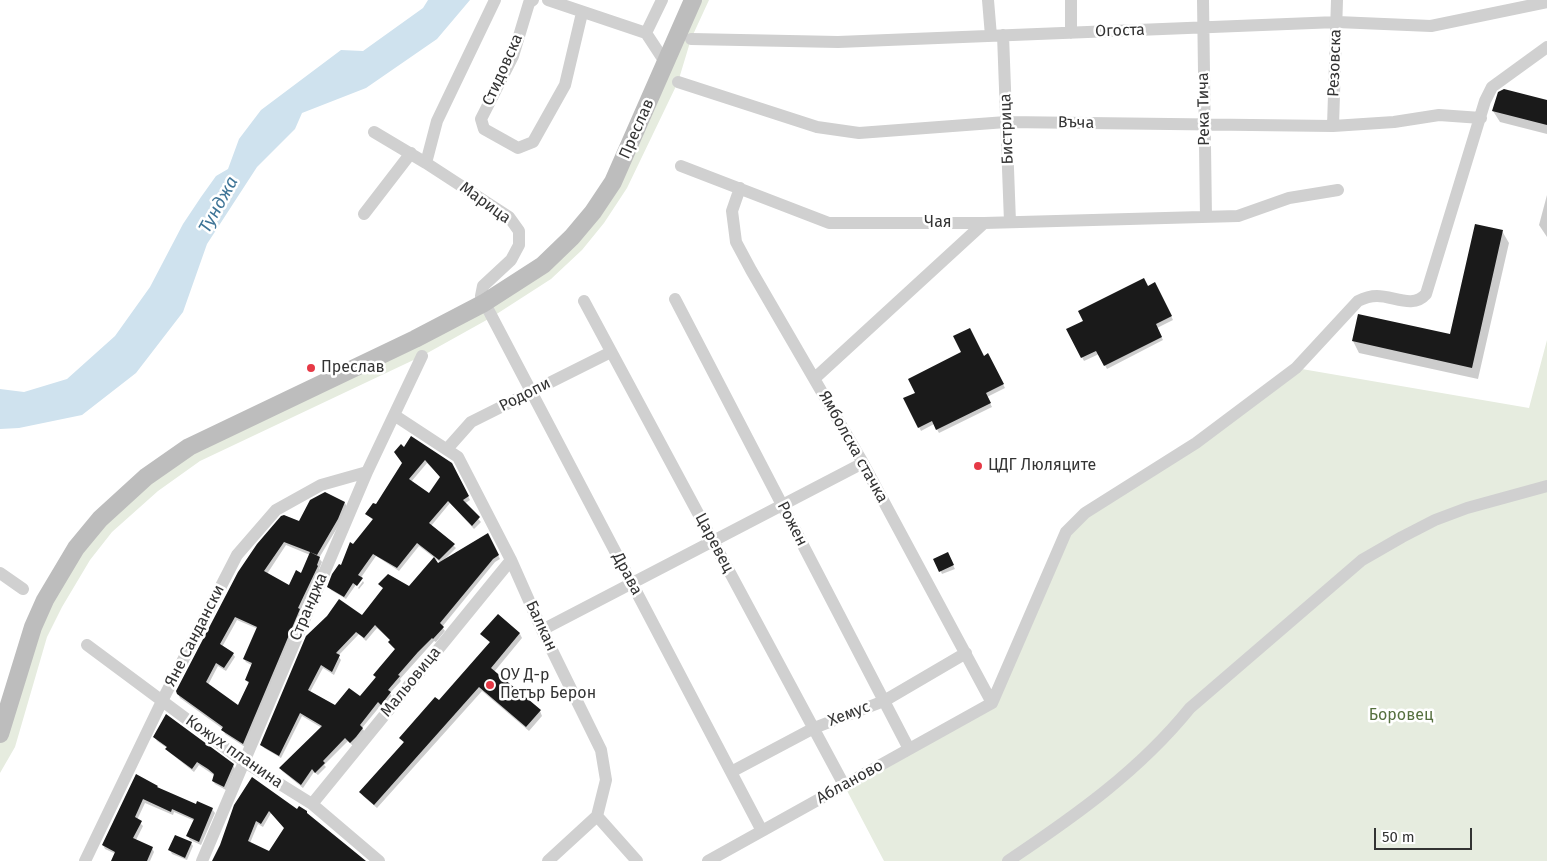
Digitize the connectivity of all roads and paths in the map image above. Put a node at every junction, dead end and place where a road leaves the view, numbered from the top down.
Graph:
1 (495, 0) edge
2 (534, 0) edge
3 (548, 0) edge
4 (662, 0) edge
5 (693, 0) edge
6 (988, 0) edge
7 (1071, 0) edge
8 (1203, 0) edge
9 (1337, 0) edge
10 (1547, 2) edge
11 (582, 13) junction
12 (1337, 22) junction
13 (1203, 27) junction
14 (646, 33) junction
15 (1071, 33) junction
16 (997, 36) junction
17 (691, 39) dead end
18 (1547, 47) edge
19 (666, 62) junction
20 (678, 82) dead end
21 (1482, 118) junction
22 (1006, 122) junction
23 (1204, 124) junction
24 (1333, 126) junction
25 (374, 132) dead end
26 (411, 153) junction
27 (426, 163) junction
28 (681, 166) dead end
29 (740, 188) junction
30 (1338, 190) dead end
31 (364, 214) dead end
32 (1206, 218) junction
33 (1010, 222) junction
34 (984, 223) junction
35 (676, 299) dead end
36 (584, 301) dead end
37 (488, 310) junction
38 (611, 352) junction
39 (422, 356) dead end
40 (815, 378) junction
41 (531, 392) junction
42 (394, 415) junction
43 (447, 449) junction
44 (863, 463) junction
45 (367, 472) junction
46 (1547, 486) edge
47 (782, 505) junction
48 (713, 541) junction
49 (511, 560) junction
50 (0, 573) edge
51 (632, 584) junction
52 (23, 589) dead end
53 (542, 630) junction
54 (86, 645) dead end
55 (966, 653) junction
56 (162, 701) junction
57 (884, 701) junction
58 (992, 703) junction
59 (814, 728) junction
60 (0, 734) edge
61 (909, 749) junction
62 (243, 761) junction
63 (731, 772) junction
64 (844, 785) junction
65 (312, 804) junction
66 (597, 816) junction
67 (762, 831) junction
68 (85, 861) edge
69 (202, 861) edge
70 (379, 861) edge
71 (548, 861) edge
72 (637, 861) edge
73 (708, 861) edge
74 (1008, 861) edge

1 - 27 street
2 - 11 street, Стидовска
3 - 11 street
4 - 14 street
5 - 19 main road, Преслав
6 - 16 street, Бистрица
7 - 15 street
8 - 13 street, Река Тича
9 - 12 street, Резовска
10 - 12 street, Огоста
11 - 14 street
12 - 13 street, Огоста
12 - 24 street, Резовска
13 - 15 street, Огоста
13 - 23 street, Река Тича
14 - 19 street
15 - 16 street, Огоста
16 - 17 street, Огоста
16 - 22 street, Бистрица
18 - 21 street
19 - 37 main road, Преслав
20 - 22 street, Въча
21 - 24 street, Въча
21 - 58 street
22 - 23 street, Въча
22 - 33 street, Бистрица
23 - 24 street, Въча
23 - 32 street, Река Тича
25 - 26 street, Марица
26 - 27 street, Марица
26 - 31 street
27 - 37 street, Марица
28 - 29 street, Чая
29 - 34 street, Чая
29 - 40 street, Ямболска стачка
30 - 32 street, Чая
32 - 33 street, Чая
33 - 34 street, Чая
34 - 40 street
35 - 47 street, Рожен
36 - 38 street, Царевец
37 - 41 street, Драва
37 - 60 main road, Преслав
38 - 41 street, Родопи
38 - 48 street, Царевец
39 - 42 street, Странджа
40 - 44 street, Ямболска стачка
41 - 43 street, Родопи
41 - 51 street, Драва
42 - 43 street, Балкан
42 - 45 street, Странджа
43 - 49 street, Балкан
44 - 47 street
44 - 55 street, Ямболска стачка
45 - 56 street, Яне Сандански
45 - 62 street, Странджа
46 - 74 street
47 - 48 street
47 - 57 street, Рожен
48 - 51 street
48 - 59 street, Царевец
49 - 53 street, Балкан
49 - 65 street, Мальовица
50 - 52 street
51 - 53 street
51 - 63 street, Драва
53 - 66 street, Балкан
54 - 56 street, Кожух планина
55 - 57 street, Хемус
55 - 58 street, Ямболска стачка
56 - 62 street, Кожух планина
56 - 68 street, Яне Сандански
57 - 59 street, Хемус
57 - 61 street, Рожен
58 - 61 street, Абланово
59 - 63 street, Хемус
59 - 64 street, Царевец
61 - 64 street, Абланово
62 - 65 street, Кожух планина
62 - 69 street, Странджа
63 - 67 street, Драва
64 - 67 street, Абланово
65 - 70 street, Кожух планина
66 - 71 street
66 - 72 street
67 - 73 street, Абланово

